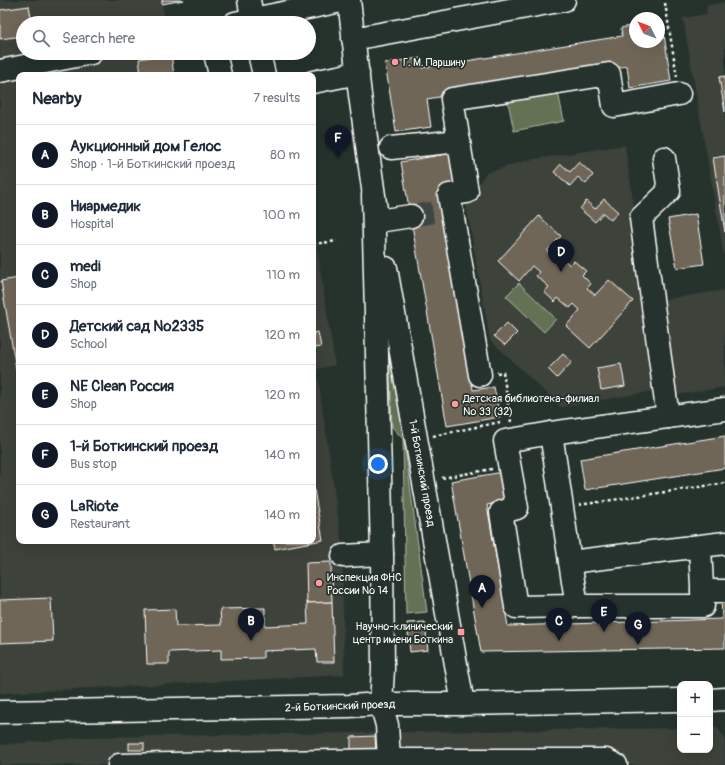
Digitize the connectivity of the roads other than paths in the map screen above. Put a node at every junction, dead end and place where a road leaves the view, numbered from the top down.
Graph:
1 (346, 0) edge
2 (349, 0) edge
3 (564, 0) edge
4 (247, 16) edge
5 (353, 39) junction
6 (56, 60) edge
7 (217, 60) edge
8 (261, 60) edge
9 (0, 71) edge
10 (219, 72) edge
11 (263, 72) edge
12 (358, 73) junction
13 (316, 81) edge
14 (679, 94) road end
15 (459, 140) junction
16 (391, 148) dead end
17 (664, 158) dead end
18 (374, 195) junction
19 (411, 216) tunnel mouth
20 (378, 221) junction
21 (480, 375) road end
22 (725, 408) edge
23 (668, 417) junction
24 (551, 434) junction
25 (725, 544) edge
26 (700, 547) junction
27 (382, 554) junction
28 (343, 556) dead end
29 (570, 562) junction
30 (702, 591) junction
31 (725, 591) edge
32 (577, 606) junction
33 (725, 699) edge
34 (677, 700) edge
35 (713, 700) edge
36 (381, 704) junction
37 (463, 704) junction
38 (0, 712) edge
39 (389, 760) junction
40 (119, 765) edge
41 (616, 765) edge

1 - 4 street
2 - 5 street, 1-й Боткинский проезд
3 - 5 street
5 - 12 street, 1-й Боткинский проезд
6 - 9 street
7 - 10 street
8 - 11 street
12 - 13 street
12 - 18 street, 1-й Боткинский проезд
14 - 15 street
15 - 16 street
15 - 21 street
17 - 23 street
18 - 20 street, 1-й Боткинский проезд
18 - 27 street, 1-й Боткинский проезд
19 - 20 street
20 - 37 street, 1-й Боткинский проезд
22 - 23 street
23 - 24 street
24 - 29 street
24 - 32 street
25 - 26 street
26 - 29 street
26 - 30 street
27 - 28 street
27 - 36 street, 1-й Боткинский проезд
29 - 32 street
30 - 31 street
30 - 32 street
33 - 35 street
34 - 37 street, 2-й Боткинский проезд
36 - 37 street, 2-й Боткинский проезд
36 - 38 street, 2-й Боткинский проезд
36 - 39 street, 1-й Боткинский проезд
39 - 40 street
39 - 41 street

